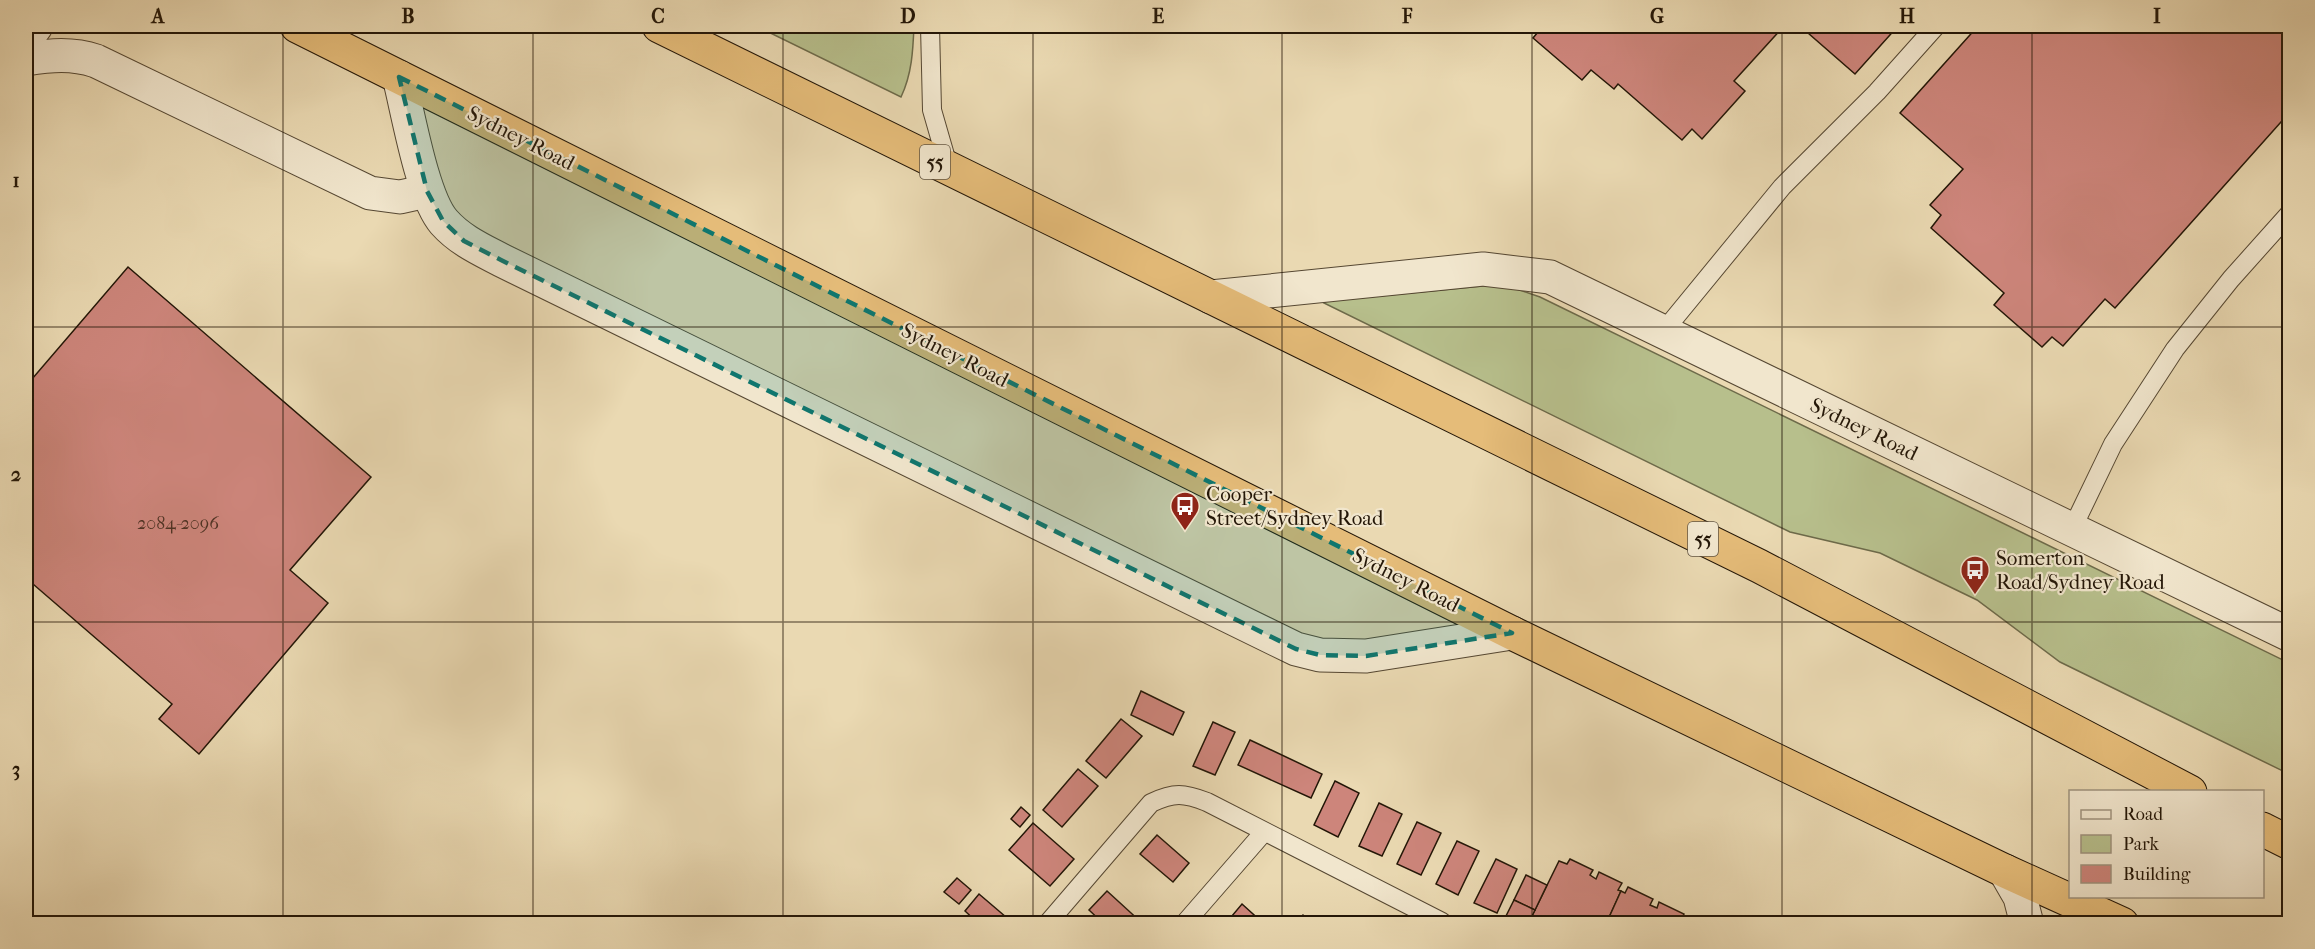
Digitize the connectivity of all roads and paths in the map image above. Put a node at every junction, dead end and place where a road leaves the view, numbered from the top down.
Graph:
1 (36, 26) edge
2 (297, 26) edge
3 (659, 26) edge
4 (930, 26) edge
5 (1936, 26) edge
6 (26, 40) edge
7 (26, 59) edge
8 (399, 77) junction
9 (949, 169) junction
10 (427, 191) junction
11 (2289, 213) edge
12 (1211, 297) junction
13 (1663, 332) junction
14 (2072, 529) junction
15 (1512, 633) junction
16 (2289, 634) edge
17 (2186, 790) edge
18 (1264, 831) junction
19 (2005, 871) junction
20 (1442, 922) dead end
21 (1047, 924) edge
22 (1184, 924) edge
23 (2027, 924) edge
24 (2122, 924) edge

1 - 6 street
2 - 8 highway, Sydney Road
3 - 9 highway, 55
4 - 9 lane
5 - 13 lane
7 - 10 street
8 - 10 street, Sydney Road
8 - 15 highway, Sydney Road
9 - 12 highway, 55
10 - 15 street, Sydney Road
11 - 14 lane
12 - 13 street, Sydney Road
12 - 17 highway, 55
13 - 14 street, Sydney Road
14 - 16 street, Sydney Road
15 - 19 highway, Sydney Road
18 - 20 lane
18 - 21 lane
18 - 22 lane
19 - 23 street
19 - 24 highway, Sydney Road

